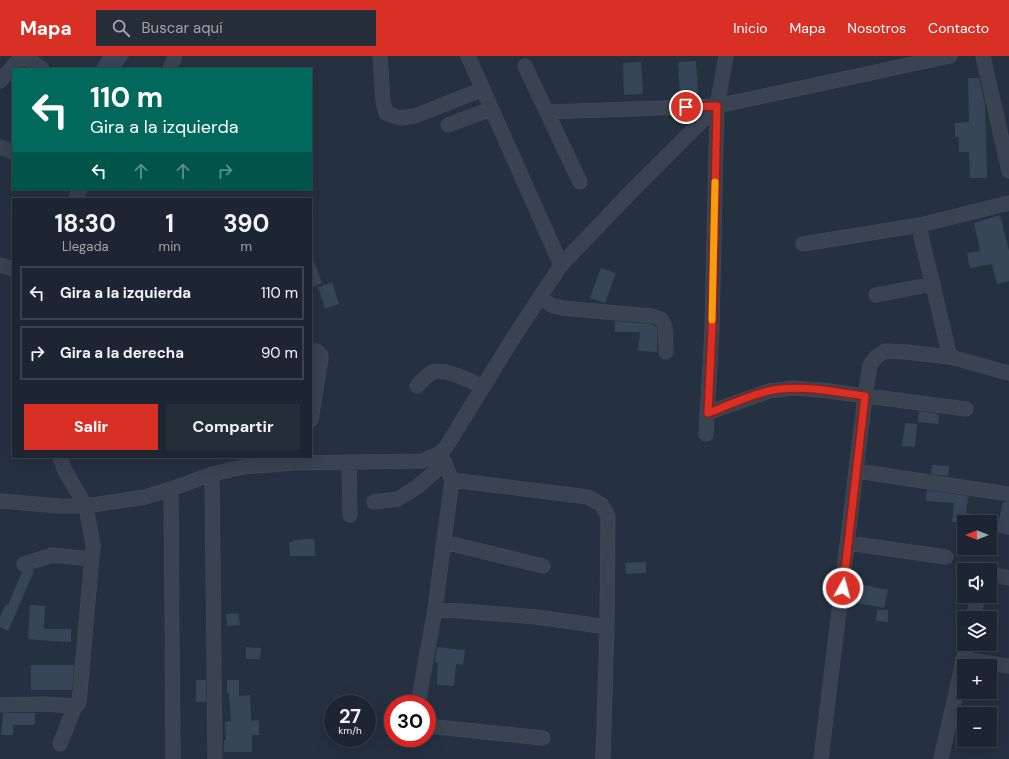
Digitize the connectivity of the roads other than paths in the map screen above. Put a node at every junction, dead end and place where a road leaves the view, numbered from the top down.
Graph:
1 (23, 56) edge
2 (175, 56) edge
3 (380, 56) edge
4 (468, 56) edge
5 (726, 56) edge
6 (950, 56) edge
7 (983, 56) edge
8 (525, 66) dead end
9 (41, 68) edge
10 (170, 68) edge
11 (0, 81) edge
12 (483, 89) junction
13 (717, 106) junction
14 (491, 109) junction
15 (547, 112) junction
16 (448, 125) dead end
17 (1005, 135) edge
18 (0, 147) edge
19 (12, 152) edge
20 (1009, 171) edge
21 (580, 182) dead end
22 (1009, 203) edge
23 (920, 225) junction
24 (804, 244) dead end
25 (0, 265) edge
26 (561, 265) junction
27 (12, 269) edge
28 (933, 284) junction
29 (876, 295) dead end
30 (540, 297) junction
31 (312, 352) edge
32 (666, 352) dead end
33 (950, 357) junction
34 (1009, 373) edge
35 (416, 386) dead end
36 (483, 387) junction
37 (865, 396) junction
38 (966, 409) dead end
39 (708, 413) junction
40 (312, 414) edge
41 (706, 434) dead end
42 (60, 458) edge
43 (443, 458) junction
44 (304, 460) edge
45 (349, 462) junction
46 (857, 471) junction
47 (212, 474) junction
48 (452, 480) junction
49 (171, 489) junction
50 (1009, 494) edge
51 (0, 500) edge
52 (374, 502) dead end
53 (86, 506) junction
54 (350, 515) dead end
55 (444, 542) junction
56 (848, 543) junction
57 (946, 557) dead end
58 (91, 559) junction
59 (24, 564) dead end
60 (543, 566) dead end
61 (997, 575) edge
62 (1009, 578) edge
63 (435, 609) junction
64 (607, 627) junction
65 (965, 651) edge
66 (963, 659) edge
67 (997, 664) edge
68 (1009, 666) edge
69 (957, 686) edge
70 (420, 695) edge
71 (0, 705) edge
72 (75, 706) junction
73 (436, 727) edge
74 (543, 738) dead end
75 (60, 744) dead end
76 (173, 759) edge
77 (215, 759) edge
78 (603, 759) edge
79 (821, 759) edge
80 (941, 759) edge

1 - 9 street
1 - 11 street
2 - 10 street
3 - 12 street
4 - 12 street
5 - 13 street
6 - 13 street
7 - 17 street
8 - 15 street
12 - 14 street
13 - 15 street
13 - 26 street
13 - 39 street
14 - 16 street
14 - 26 street
15 - 21 street
17 - 20 street
18 - 19 street
22 - 23 street
23 - 24 street
23 - 28 street
25 - 27 street
26 - 30 street
28 - 29 street
28 - 33 street
30 - 32 street
30 - 36 street
31 - 40 street
33 - 34 street
33 - 37 street
35 - 36 street
36 - 43 street
37 - 38 street
37 - 39 street
37 - 46 street
39 - 41 street
42 - 53 street
43 - 45 street
43 - 48 street
43 - 52 street
44 - 45 street
44 - 47 street
45 - 54 street
46 - 50 street
46 - 56 street
47 - 49 street
47 - 77 street
48 - 55 street
48 - 64 street
49 - 53 street
49 - 76 street
51 - 53 street
53 - 58 street
55 - 60 street
55 - 63 street
56 - 57 street
56 - 79 street
58 - 59 street
58 - 72 street
61 - 62 street
63 - 64 street
63 - 70 street
64 - 78 street
65 - 66 street
67 - 68 street
69 - 80 street
71 - 72 street
72 - 75 street
73 - 74 street

